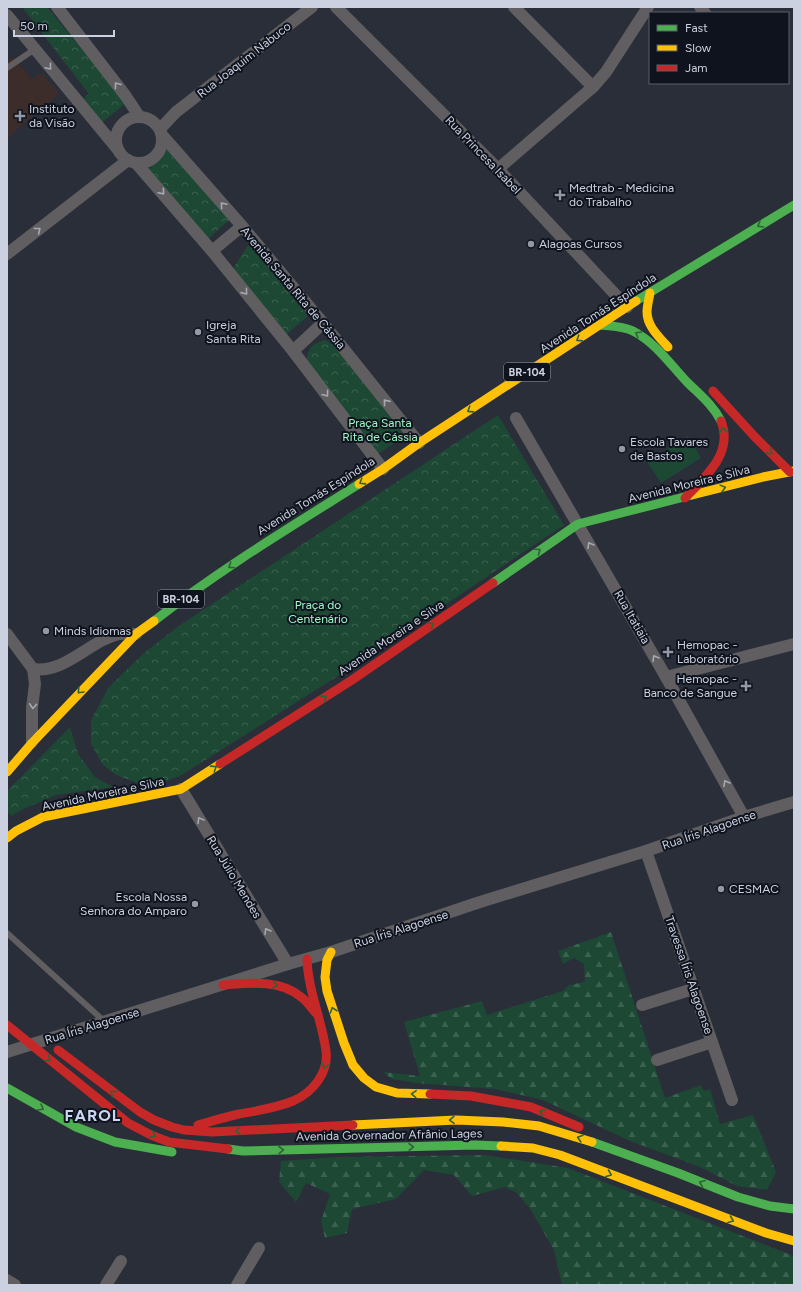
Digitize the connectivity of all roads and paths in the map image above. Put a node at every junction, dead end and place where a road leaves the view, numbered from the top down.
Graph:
1 (57, 7) edge
2 (312, 7) edge
3 (336, 7) edge
4 (514, 7) edge
5 (648, 7) edge
6 (7, 15) edge
7 (35, 49) junction
8 (7, 68) edge
9 (593, 87) junction
10 (139, 116) junction
11 (159, 129) junction
12 (119, 151) junction
13 (132, 162) junction
14 (498, 169) junction
15 (794, 205) edge
16 (242, 226) junction
17 (212, 251) junction
18 (7, 254) edge
19 (650, 293) junction
20 (627, 307) junction
21 (323, 323) junction
22 (600, 325) junction
23 (293, 351) junction
24 (673, 352) dead end
25 (704, 383) dead end
26 (516, 418) dead end
27 (754, 436) junction
28 (743, 439) dead end
29 (419, 443) junction
30 (732, 445) dead end
31 (720, 455) junction
32 (383, 468) junction
33 (792, 471) edge
34 (685, 498) junction
35 (578, 524) junction
36 (7, 634) edge
37 (136, 634) junction
38 (794, 644) edge
39 (33, 669) junction
40 (666, 677) junction
41 (32, 743) junction
42 (7, 771) edge
43 (181, 789) junction
44 (794, 802) edge
45 (744, 817) junction
46 (7, 838) edge
47 (646, 851) junction
48 (7, 933) edge
49 (331, 952) junction
50 (307, 959) junction
51 (288, 964) junction
52 (223, 986) junction
53 (693, 989) junction
54 (642, 1005) dead end
55 (316, 1014) junction
56 (105, 1022) junction
57 (7, 1025) edge
58 (37, 1034) dead end
59 (712, 1042) junction
60 (7, 1052) edge
61 (657, 1060) dead end
62 (7, 1088) edge
63 (732, 1100) dead end
64 (184, 1130) junction
65 (243, 1151) junction
66 (627, 1154) junction
67 (794, 1208) edge
68 (794, 1241) edge
69 (259, 1248) dead end
70 (121, 1261) dead end
71 (7, 1280) edge
72 (15, 1285) edge
73 (106, 1285) edge
74 (237, 1285) edge

10 -> 1 street
2 - 11 street, Rua Joaquim Nabuco
3 - 14 street, Rua Princesa Isabel
4 - 9 street
5 - 9 street
6 - 7 street
7 - 8 lane
7 -> 12 street
9 - 14 street
10 - 11 street
10 - 12 street
11 - 13 street
16 -> 11 street, Avenida Santa Rita de Cássia
12 - 13 street
13 -> 17 street
18 -> 13 street
14 - 20 street, Rua Princesa Isabel
15 -> 19 main road, Avenida Tomás Espíndola / BR-104
16 - 17 street
16 - 21 street, Avenida Santa Rita de Cássia
17 -> 23 street
19 - 20 main road, Avenida Tomás Espíndola / BR-104
19 - 24 main road
20 - 22 main road, Avenida Tomás Espíndola / BR-104
21 - 23 street
29 -> 21 street, Avenida Santa Rita de Cássia
22 -> 29 main road, Avenida Tomás Espíndola / BR-104
31 -> 22 main road
23 -> 32 street
25 - 27 main road
26 - 35 street, Rua Itatiaia
27 - 28 main road
27 -> 33 main road
29 - 32 main road, Avenida Tomás Espíndola / BR-104
30 - 31 main road
31 - 34 main road
32 -> 37 main road, Avenida Tomás Espíndola / BR-104
34 -> 33 main road, Avenida Moreira e Silva
34 - 35 main road, Avenida Moreira e Silva
40 -> 35 street, Rua Itatiaia
43 -> 35 main road, Avenida Moreira e Silva
36 - 39 street
37 - 39 street
37 -> 41 main road, Avenida Tomás Espíndola / BR-104
38 - 40 street
39 -> 41 street
45 -> 40 street, Rua Itatiaia
41 - 42 main road, Avenida Tomás Espíndola / BR-104
43 - 46 main road, Avenida Moreira e Silva
51 -> 43 street, Rua Júlio Mendes
44 - 45 street, Rua Íris Alagoense
45 - 47 street, Rua Íris Alagoense
47 - 49 street, Rua Íris Alagoense
47 - 53 street, Travessa Íris Alagoense
48 - 56 lane
49 - 50 street, Rua Íris Alagoense
66 -> 49 main road
50 - 51 street, Rua Íris Alagoense
50 - 55 main road
51 - 52 street, Rua Íris Alagoense
52 -> 55 main road
52 - 56 street, Rua Íris Alagoense
53 - 54 street
53 - 59 street, Travessa Íris Alagoense
55 -> 64 main road
56 - 60 street, Rua Íris Alagoense
57 -> 65 main road, Avenida Governador Afrânio Lages
64 -> 58 main road, Avenida Governador Afrânio Lages
59 - 61 street
59 - 63 street, Travessa Íris Alagoense
62 -> 65 main road
66 -> 64 main road, Avenida Governador Afrânio Lages
65 -> 68 main road, Avenida Governador Afrânio Lages
67 -> 66 main road, Avenida Governador Afrânio Lages
69 - 74 street
70 - 73 street
71 - 72 street

